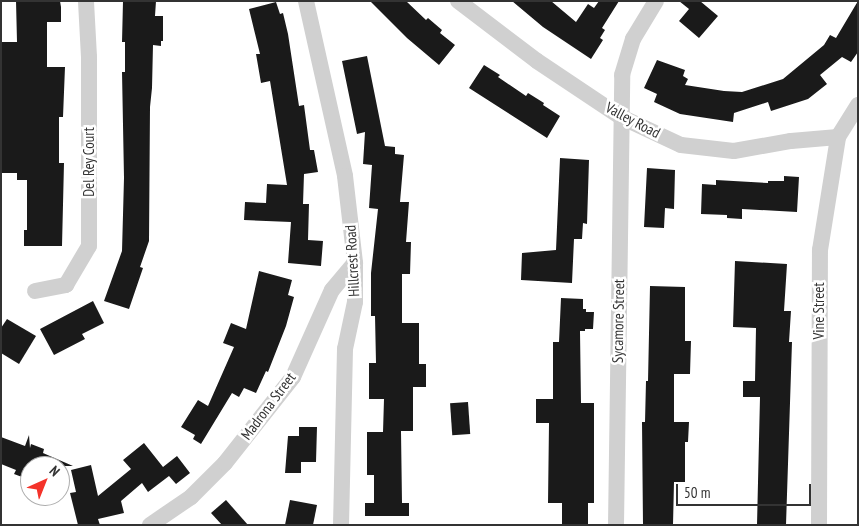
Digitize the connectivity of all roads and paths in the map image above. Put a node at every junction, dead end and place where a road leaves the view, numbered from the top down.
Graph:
1 (86, 1) edge
2 (306, 1) edge
3 (458, 1) edge
4 (656, 1) edge
5 (858, 105) edge
6 (621, 117) junction
7 (838, 137) junction
8 (355, 263) junction
9 (35, 291) dead end
10 (150, 525) edge
11 (341, 525) edge
12 (616, 525) edge
13 (819, 525) edge

1 - 9 street, Del Rey Court
2 - 8 street, Hillcrest Road
3 - 6 street, Valley Road
4 - 6 street, Sycamore Street
5 - 7 street, Vine Street
6 - 7 street, Valley Road
6 - 12 street, Sycamore Street
7 - 13 street, Vine Street
8 - 10 street, Madrona Street
8 - 11 street, Hillcrest Road

